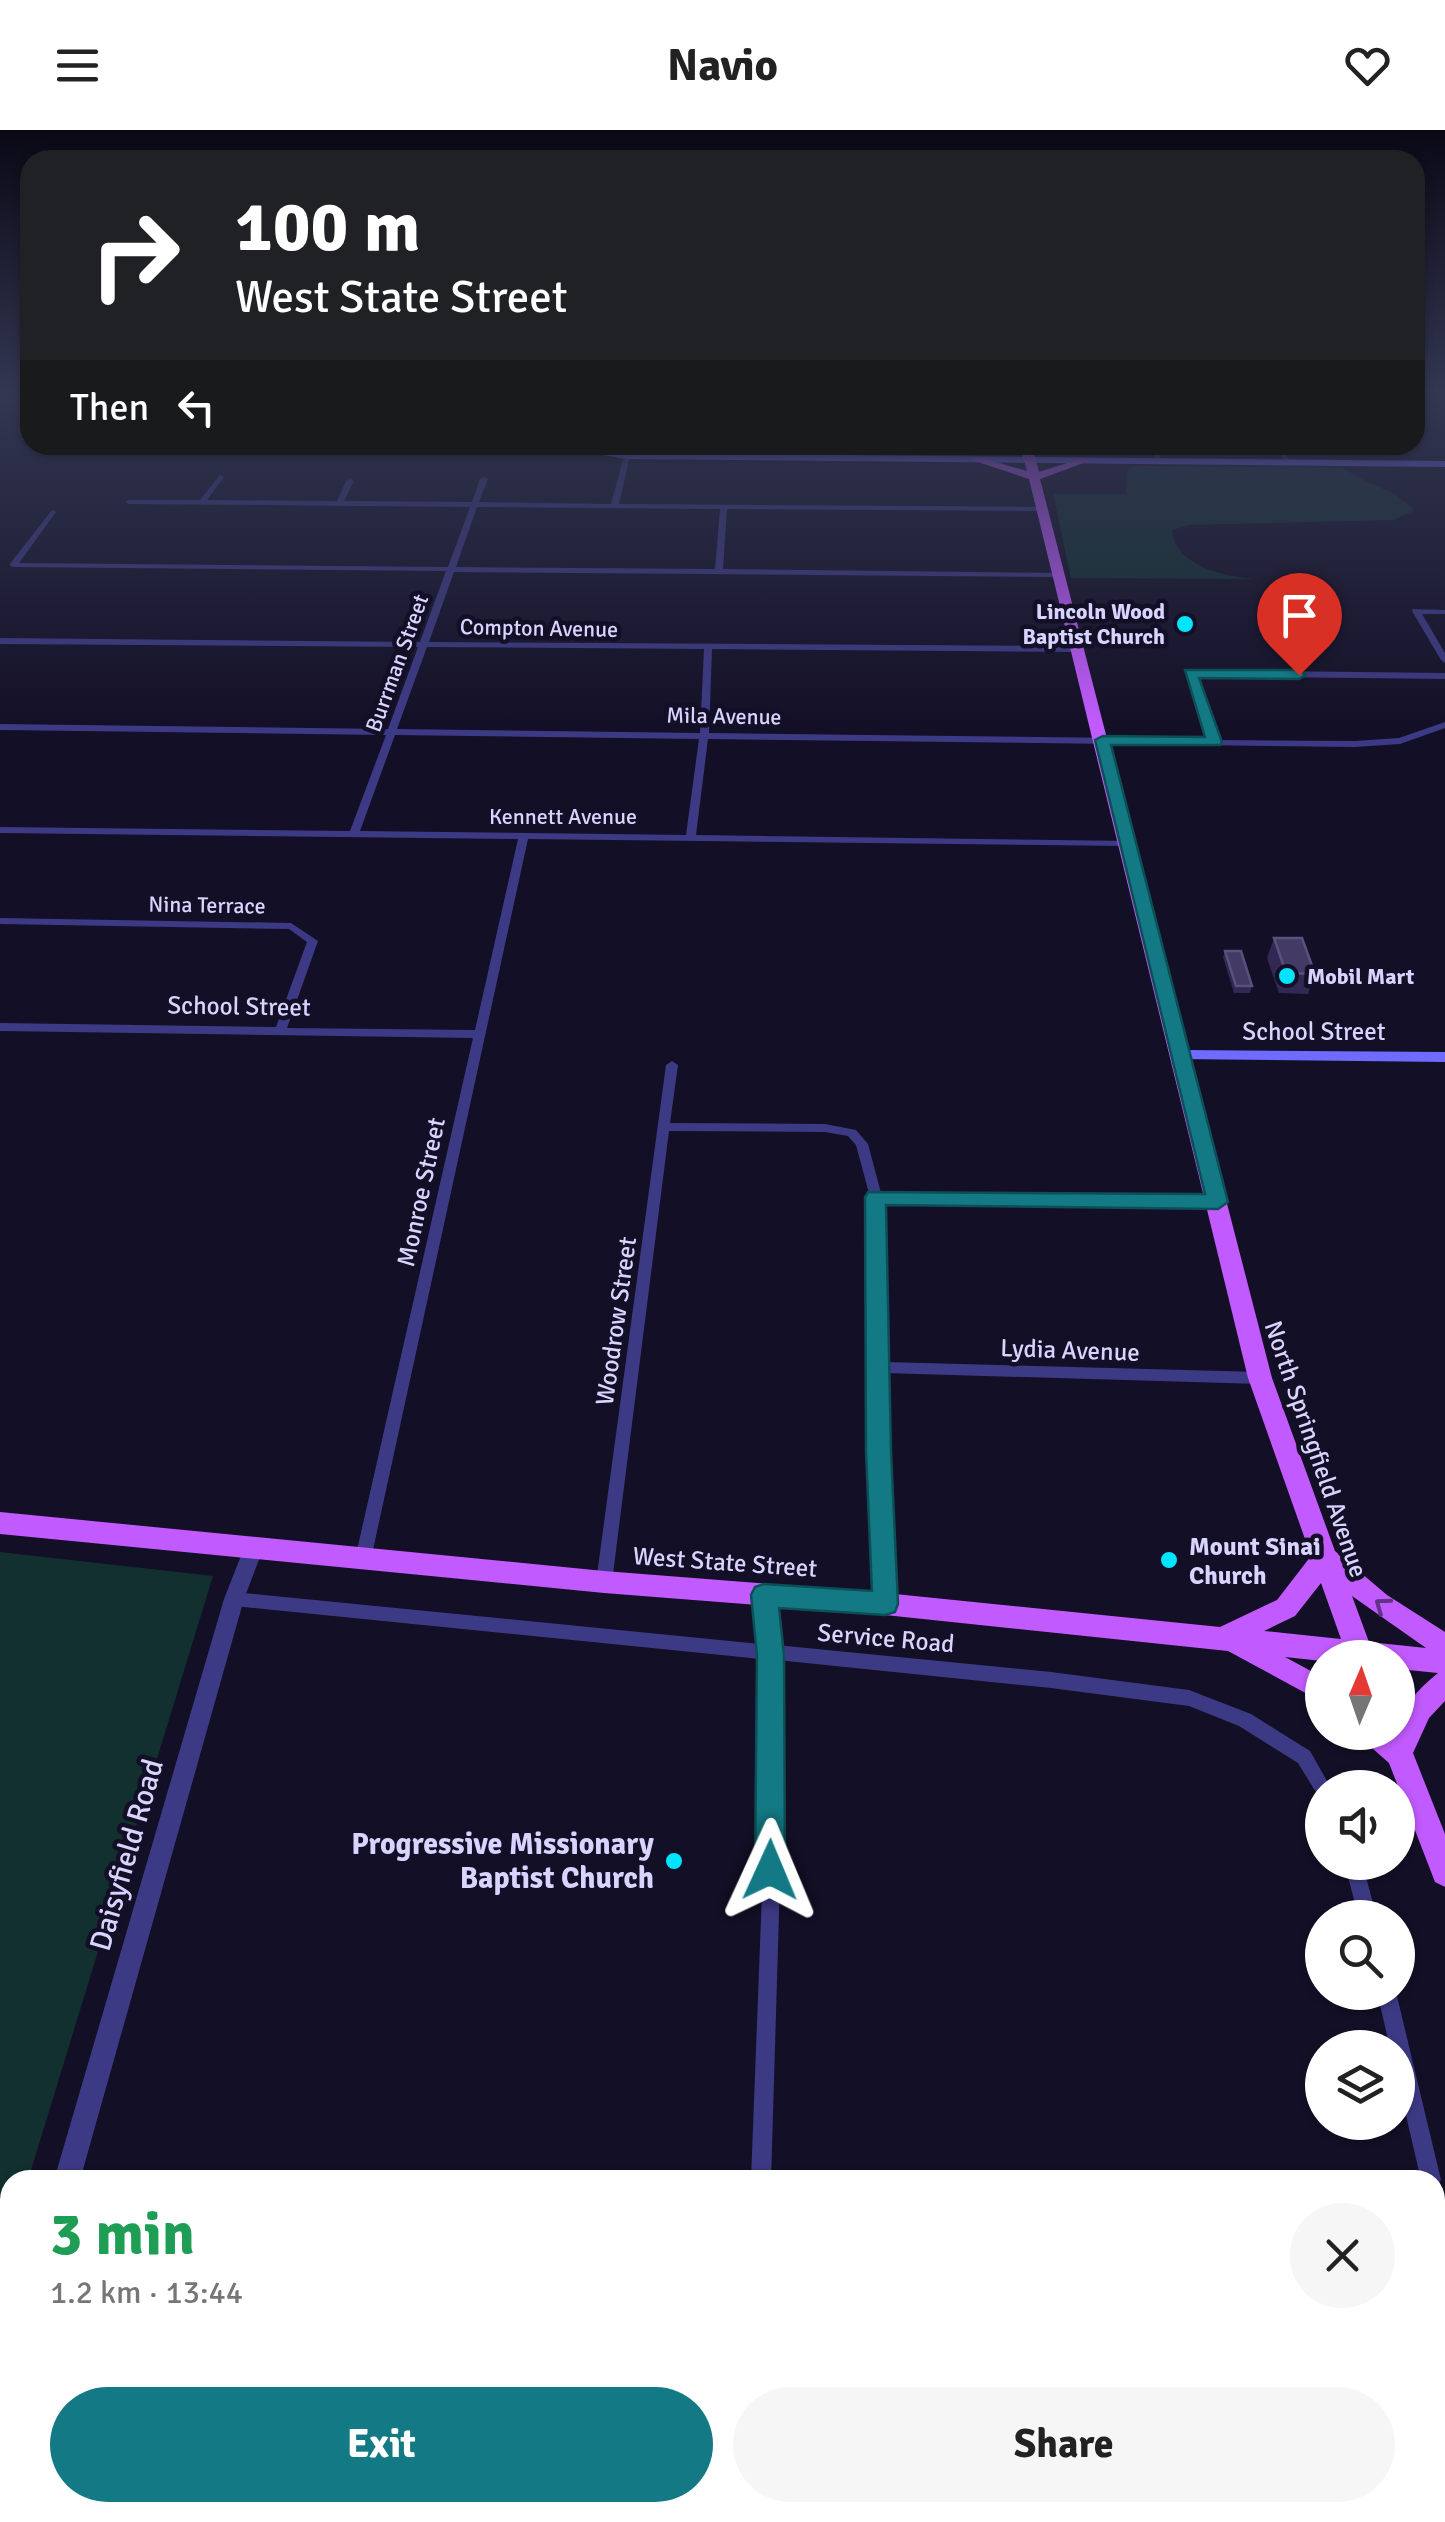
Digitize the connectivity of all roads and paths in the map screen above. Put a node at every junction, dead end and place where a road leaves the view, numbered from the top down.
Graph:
1 (476, 504) edge
2 (649, 505) edge
3 (1043, 505) edge
4 (724, 506) junction
5 (1044, 510) junction
6 (52, 512) dead end
7 (448, 571) junction
8 (719, 572) junction
9 (1060, 575) junction
10 (1445, 612) edge
11 (0, 641) edge
12 (426, 644) junction
13 (708, 647) junction
14 (1077, 649) junction
15 (1445, 660) edge
16 (1445, 676) edge
17 (1445, 725) edge
18 (0, 727) edge
19 (391, 731) junction
20 (704, 736) junction
21 (1103, 740) junction
22 (1214, 742) junction
23 (0, 830) edge
24 (354, 834) junction
25 (524, 835) junction
26 (691, 837) junction
27 (1126, 843) junction
28 (0, 922) edge
29 (0, 1027) edge
30 (280, 1032) junction
31 (477, 1034) junction
32 (1182, 1055) junction
33 (1445, 1057) edge
34 (672, 1065) dead end
35 (666, 1126) junction
36 (876, 1197) junction
37 (1218, 1202) junction
38 (878, 1367) junction
39 (1260, 1378) junction
40 (0, 1523) edge
41 (253, 1548) junction
42 (1325, 1558) junction
43 (363, 1559) junction
44 (604, 1582) junction
45 (764, 1595) junction
46 (234, 1599) junction
47 (885, 1604) junction
48 (1222, 1639) junction
49 (1354, 1640) edge
50 (1445, 1646) edge
51 (1305, 1649) edge
52 (770, 1655) junction
53 (1415, 1660) edge
54 (1445, 1662) edge
55 (1305, 1679) edge
56 (1445, 1683) edge
57 (1415, 1715) edge
58 (1398, 1750) edge
59 (1312, 1770) edge
60 (1445, 1872) edge
61 (1390, 2010) edge
62 (71, 2170) edge
63 (762, 2170) edge
64 (1428, 2170) edge

1 - 7 street, Burrman Street
2 - 4 street
3 - 5 main road, North Springfield Avenue
4 - 5 street
4 - 8 street
5 - 9 main road, North Springfield Avenue
6 - 7 street
7 - 8 street
7 - 12 street, Burrman Street
8 - 9 street
9 - 14 main road, North Springfield Avenue
10 - 15 street
11 - 12 street, Compton Avenue
12 - 13 street, Compton Avenue
12 - 19 street, Burrman Street
13 - 14 street, Compton Avenue
13 - 20 street
14 - 21 main road, North Springfield Avenue
16 - 22 street
17 - 22 street, Mila Avenue
18 - 19 street, Mila Avenue
19 - 20 street, Mila Avenue
19 - 24 street, Burrman Street
20 - 21 street, Mila Avenue
20 - 26 street
21 - 22 street, Mila Avenue
21 - 27 main road, North Springfield Avenue
23 - 24 street, Kennett Avenue
24 - 25 street, Kennett Avenue
25 - 26 street, Kennett Avenue
25 - 31 street, Monroe Street
26 - 27 street, Kennett Avenue
27 - 32 main road, North Springfield Avenue
28 - 30 street, Nina Terrace
29 - 30 street, School Street
30 - 31 street, School Street
31 - 43 street, Monroe Street
32 - 33 main road, School Street
32 - 37 main road, North Springfield Avenue
34 - 35 street, Woodrow Street
35 - 36 street
35 - 44 street, Woodrow Street
36 - 37 street
36 - 38 street
37 - 39 main road, North Springfield Avenue
38 - 39 street, Lydia Avenue
38 - 47 street
39 - 42 main road, North Springfield Avenue
40 - 41 main road, West State Street
41 - 43 main road, West State Street
41 - 46 street, Daisyfield Road
42 - 48 main road
42 - 49 main road, North Springfield Avenue
50 -> 42 main road
43 - 44 main road, West State Street
44 - 45 main road, West State Street
45 - 47 main road, West State Street
45 - 52 street
46 - 52 street, Service Road
46 - 62 street, Daisyfield Road
47 - 48 main road, West State Street
48 - 51 main road, West State Street
48 - 55 main road
52 - 59 street, Service Road
52 - 63 street
53 - 54 main road, West State Street
56 - 57 main road
58 - 60 main road
61 - 64 street

